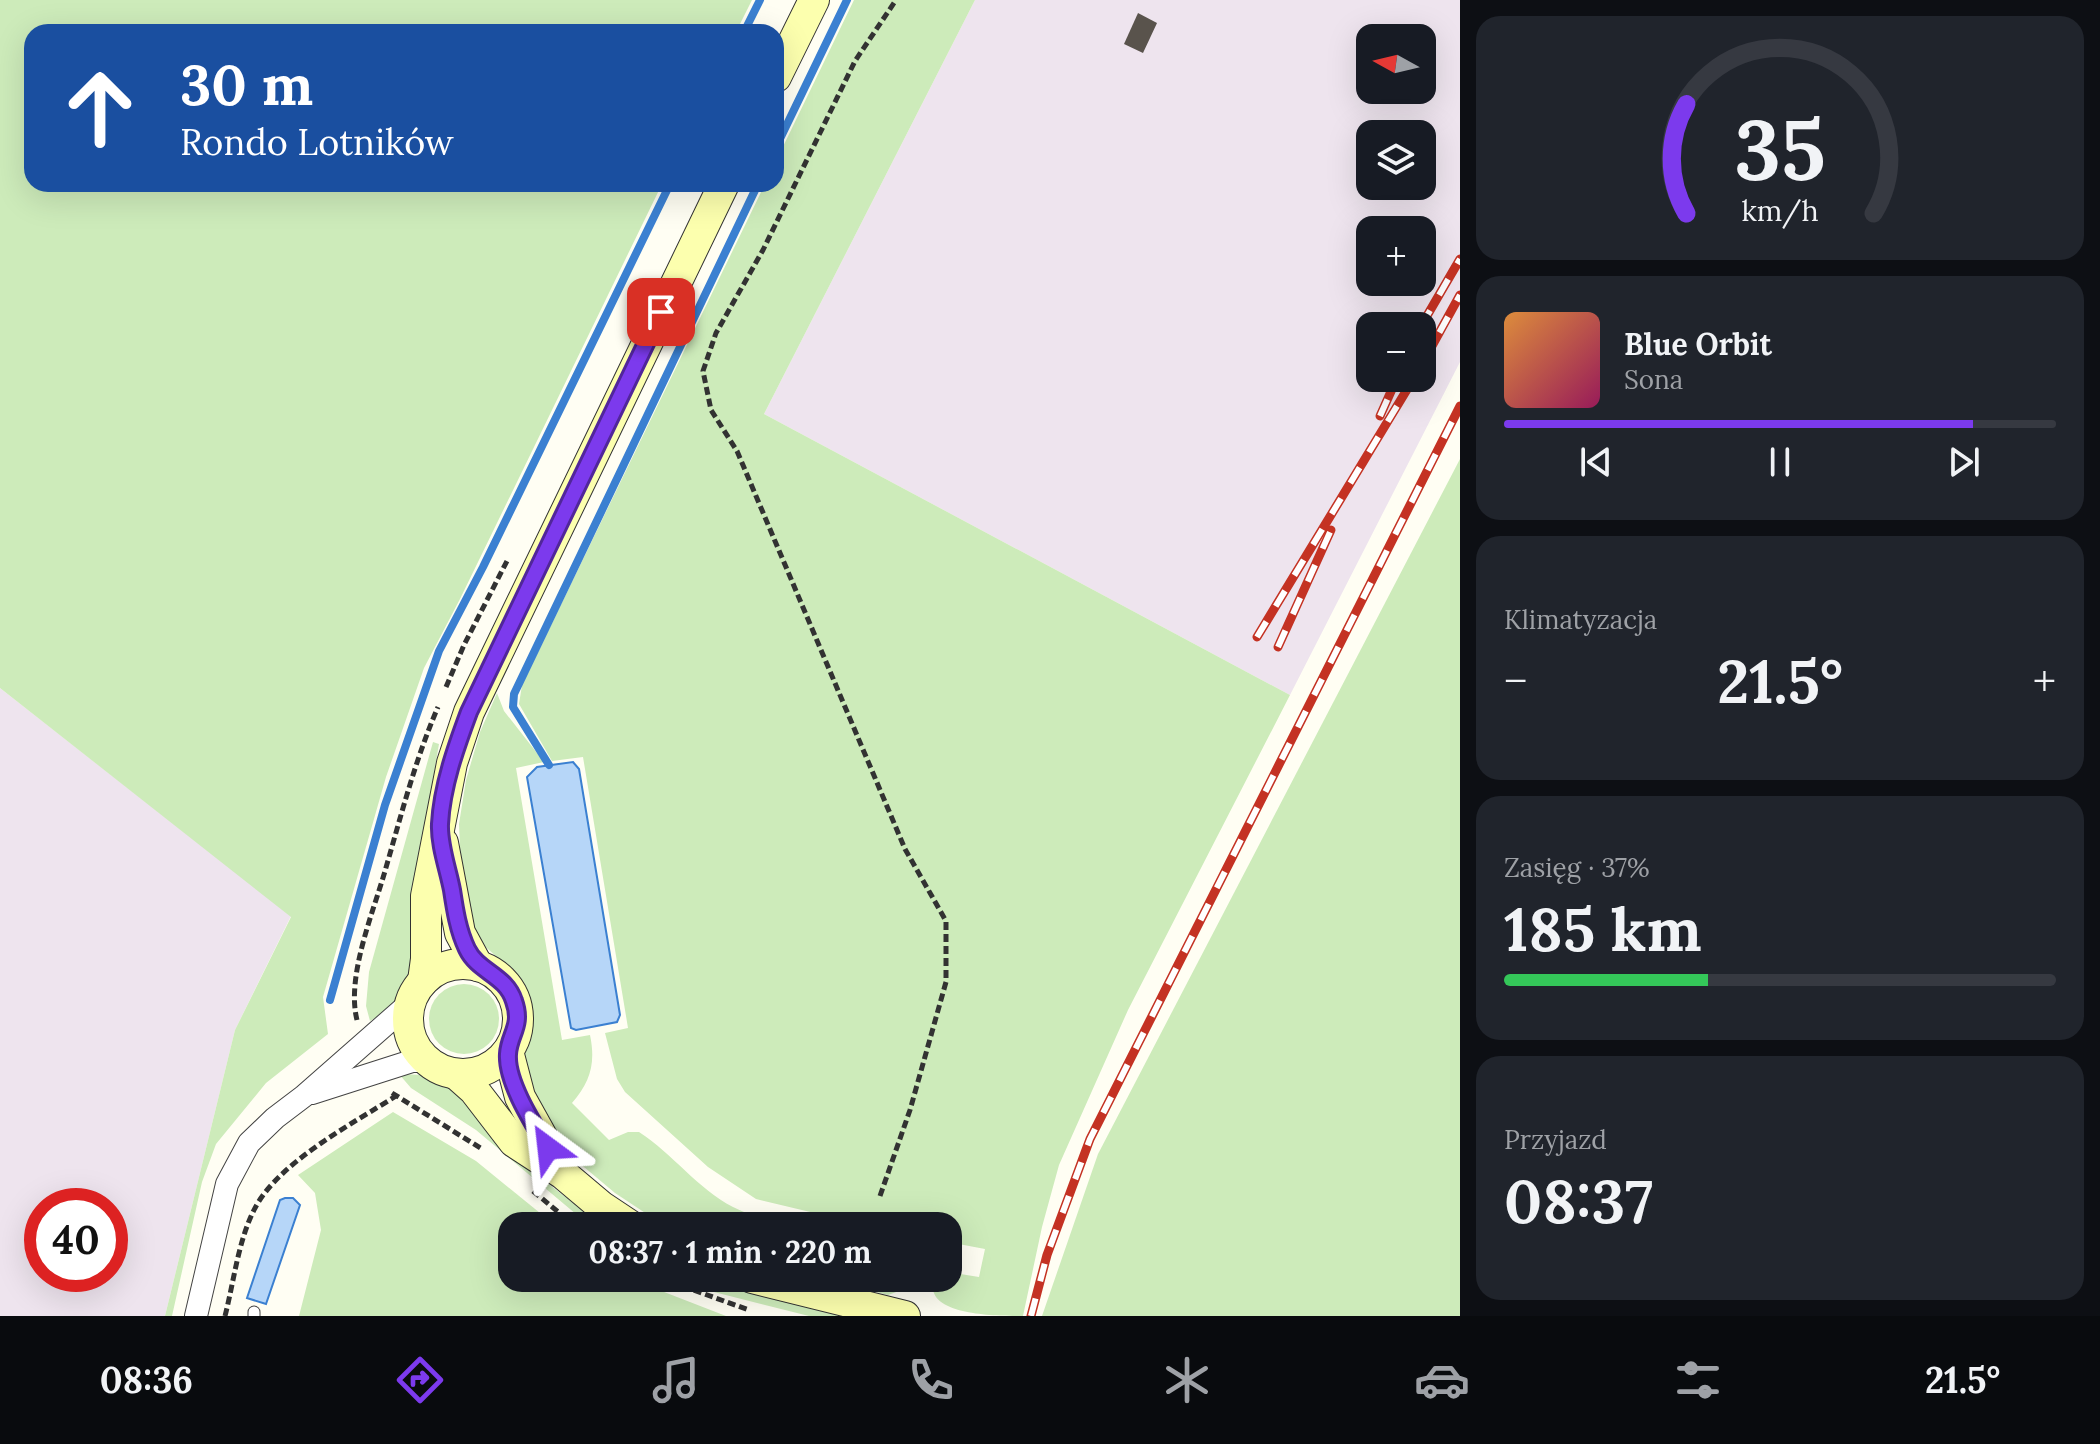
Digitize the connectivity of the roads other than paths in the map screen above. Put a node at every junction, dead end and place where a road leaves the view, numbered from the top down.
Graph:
1 (814, 0) edge
2 (784, 61) edge
3 (720, 192) edge
4 (440, 826) junction
5 (478, 966) junction
6 (417, 992) junction
7 (508, 1051) junction
8 (427, 1061) junction
9 (456, 1074) junction
10 (304, 1096) junction
11 (563, 1174) junction
12 (610, 1212) edge
13 (808, 1292) edge
14 (202, 1315) edge
15 (905, 1316) edge

1 - 2 street
3 - 4 street
4 - 5 street
4 - 6 street
5 - 6 street
5 - 7 street
6 - 8 street
6 - 10 street
7 - 9 street
7 - 11 street
8 - 9 street
8 - 10 street
9 - 11 street
10 - 14 street
11 - 12 street
13 - 15 street

